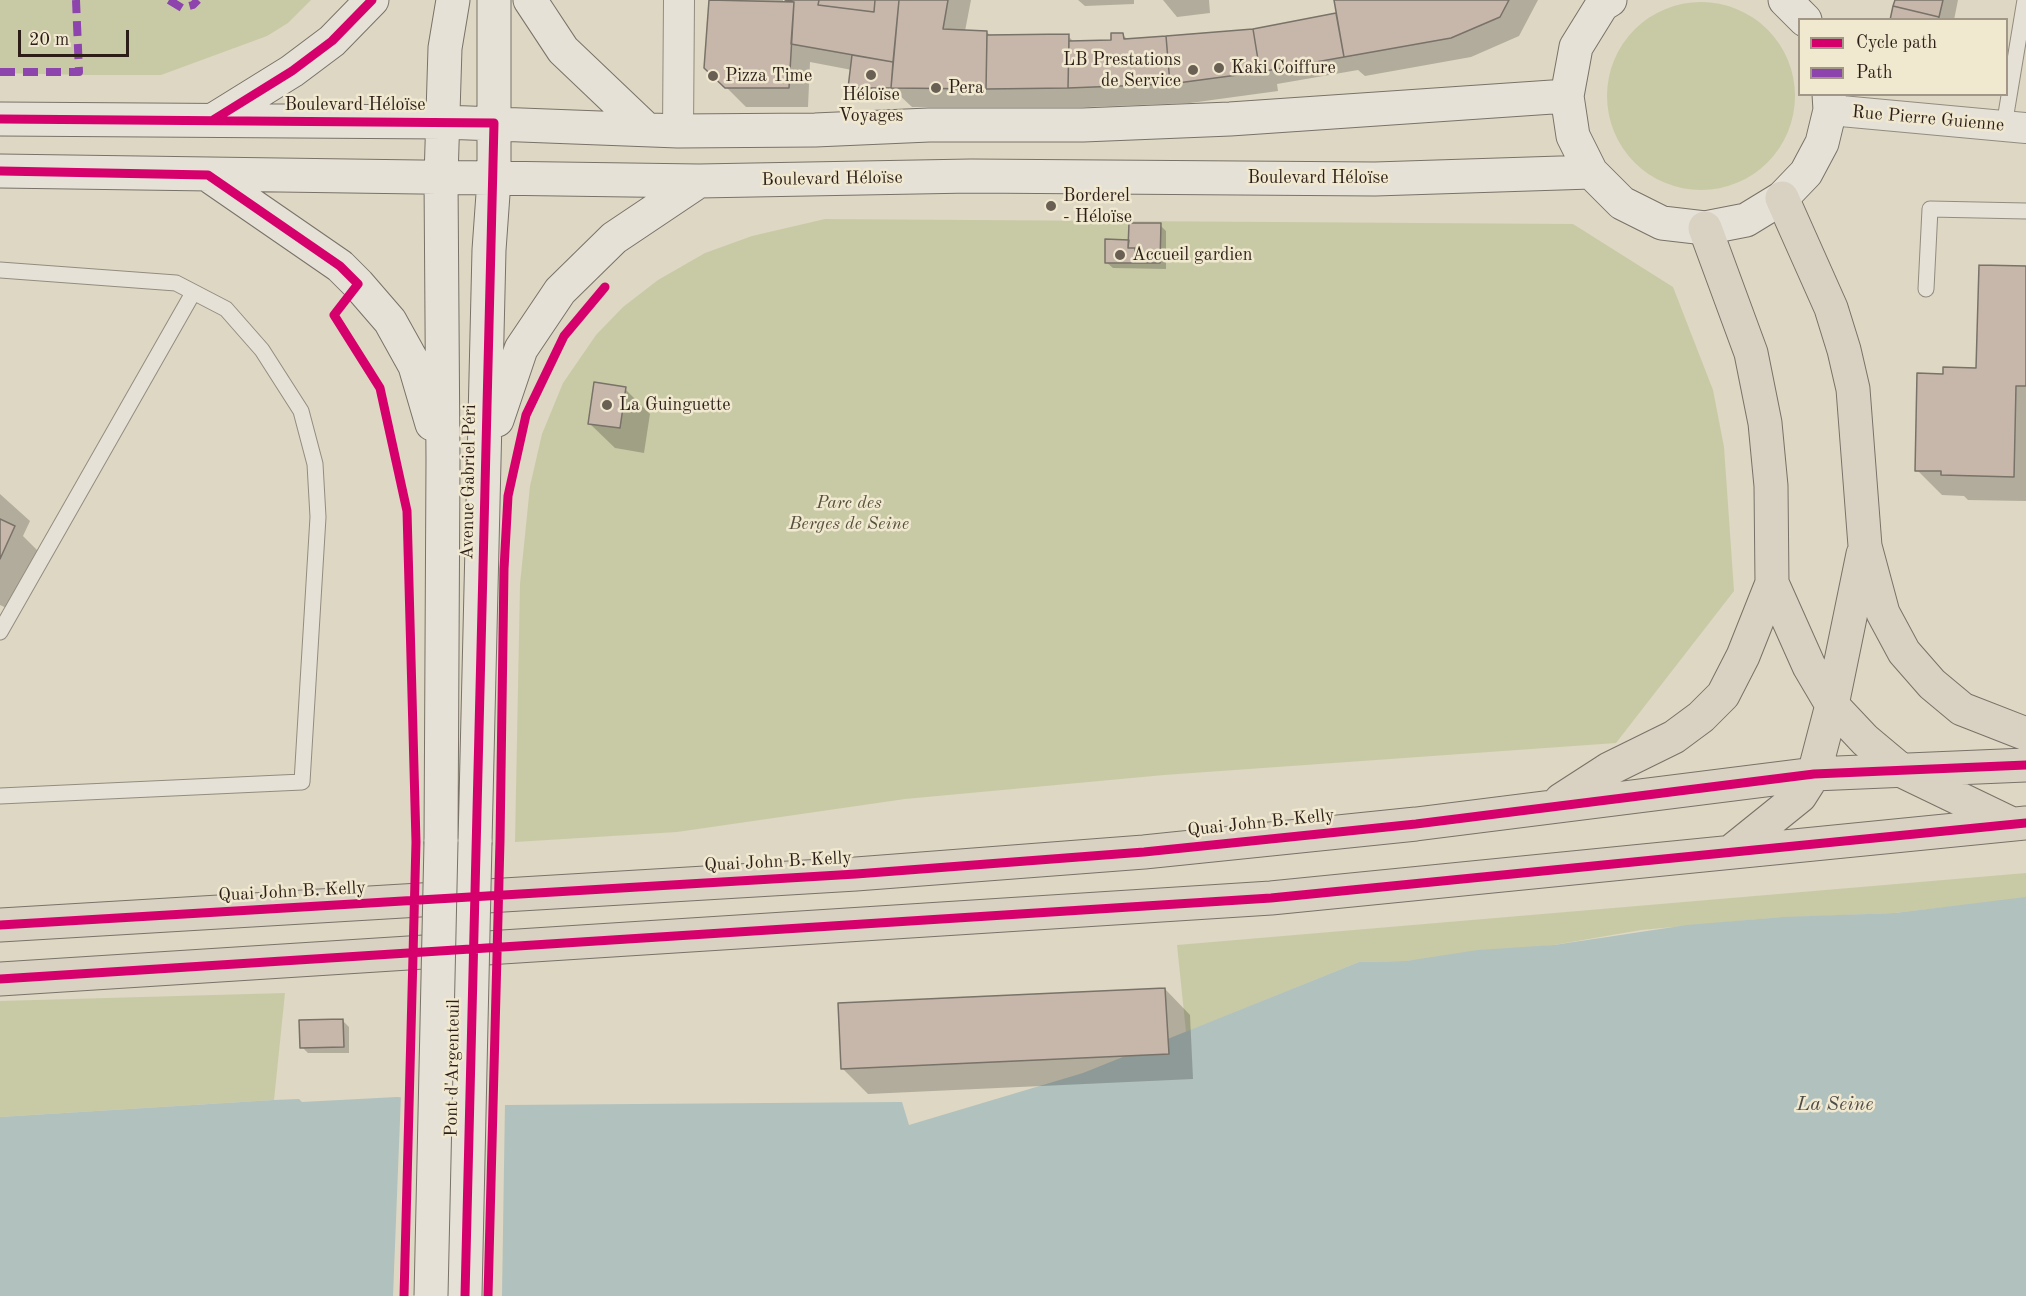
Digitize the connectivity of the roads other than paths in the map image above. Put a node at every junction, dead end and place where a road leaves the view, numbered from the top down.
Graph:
1 (372, 0) edge
2 (453, 0) edge
3 (494, 0) edge
4 (530, 0) edge
5 (679, 0) edge
6 (2025, 0) edge
7 (1603, 2) edge
8 (1567, 96) junction
9 (1829, 102) edge
10 (0, 119) edge
11 (213, 120) junction
12 (443, 122) junction
13 (494, 123) junction
14 (2015, 127) edge
15 (646, 129) junction
16 (678, 131) junction
17 (0, 171) edge
18 (1591, 172) junction
19 (208, 175) junction
20 (441, 178) junction
21 (494, 180) junction
22 (699, 182) junction
23 (1782, 198) junction
24 (2026, 211) edge
25 (1705, 228) junction
26 (0, 270) edge
27 (1926, 289) dead end
28 (193, 293) junction
29 (486, 453) junction
30 (443, 460) junction
31 (1865, 546) junction
32 (1772, 583) junction
33 (0, 632) edge
34 (1832, 705) junction
35 (2026, 734) edge
36 (2026, 765) edge
37 (1902, 771) junction
38 (1814, 774) junction
39 (0, 796) edge
40 (1555, 804) junction
41 (2018, 823) edge
42 (441, 842) joint
43 (475, 842) joint
44 (1732, 850) junction
45 (0, 925) edge
46 (0, 979) edge
47 (431, 1296) edge
48 (465, 1296) edge

1 - 11 main road
2 - 12 main road, Avenue Gabriel Péri
3 - 13 main road, Avenue Gabriel Péri
4 - 15 main road
5 - 16 street
6 - 14 lane
7 - 8 main road
8 - 16 main road, Boulevard Héloïse
8 - 18 main road
9 - 14 street, Rue Pierre Guienne
9 - 23 main road
10 - 11 main road, Boulevard Héloïse
11 - 12 main road, Boulevard Héloïse
12 - 13 main road, Boulevard Héloïse
12 - 20 main road, Avenue Gabriel Péri
13 - 15 main road, Boulevard Héloïse
13 - 21 main road, Avenue Gabriel Péri
15 - 16 main road, Boulevard Héloïse
17 - 19 main road, Boulevard Héloïse
18 - 22 main road, Boulevard Héloïse
18 - 25 main road
19 - 20 main road, Boulevard Héloïse
19 - 30 main road
20 - 21 main road, Boulevard Héloïse
20 - 30 main road, Avenue Gabriel Péri
21 - 22 main road, Boulevard Héloïse
21 - 29 main road, Avenue Gabriel Péri
22 - 29 main road
23 - 25 main road
23 - 31 main road
24 - 27 lane
25 - 32 main road
26 - 28 lane
28 - 33 lane
28 - 39 lane
29 - 43 main road, Avenue Gabriel Péri
30 - 42 main road, Avenue Gabriel Péri
31 - 34 main road
31 - 35 main road
32 - 34 main road
32 - 40 main road
34 - 37 main road
34 - 38 main road
36 - 37 main road, Quai John B. Kelly
37 - 38 main road, Quai John B. Kelly
37 - 41 main road
38 - 40 main road, Quai John B. Kelly
38 - 44 main road
40 - 45 main road, Quai John B. Kelly
41 - 44 main road
42 - 47 main road, Pont d'Argenteuil, bridge
43 - 48 main road, Pont d'Argenteuil, bridge
44 - 46 main road

